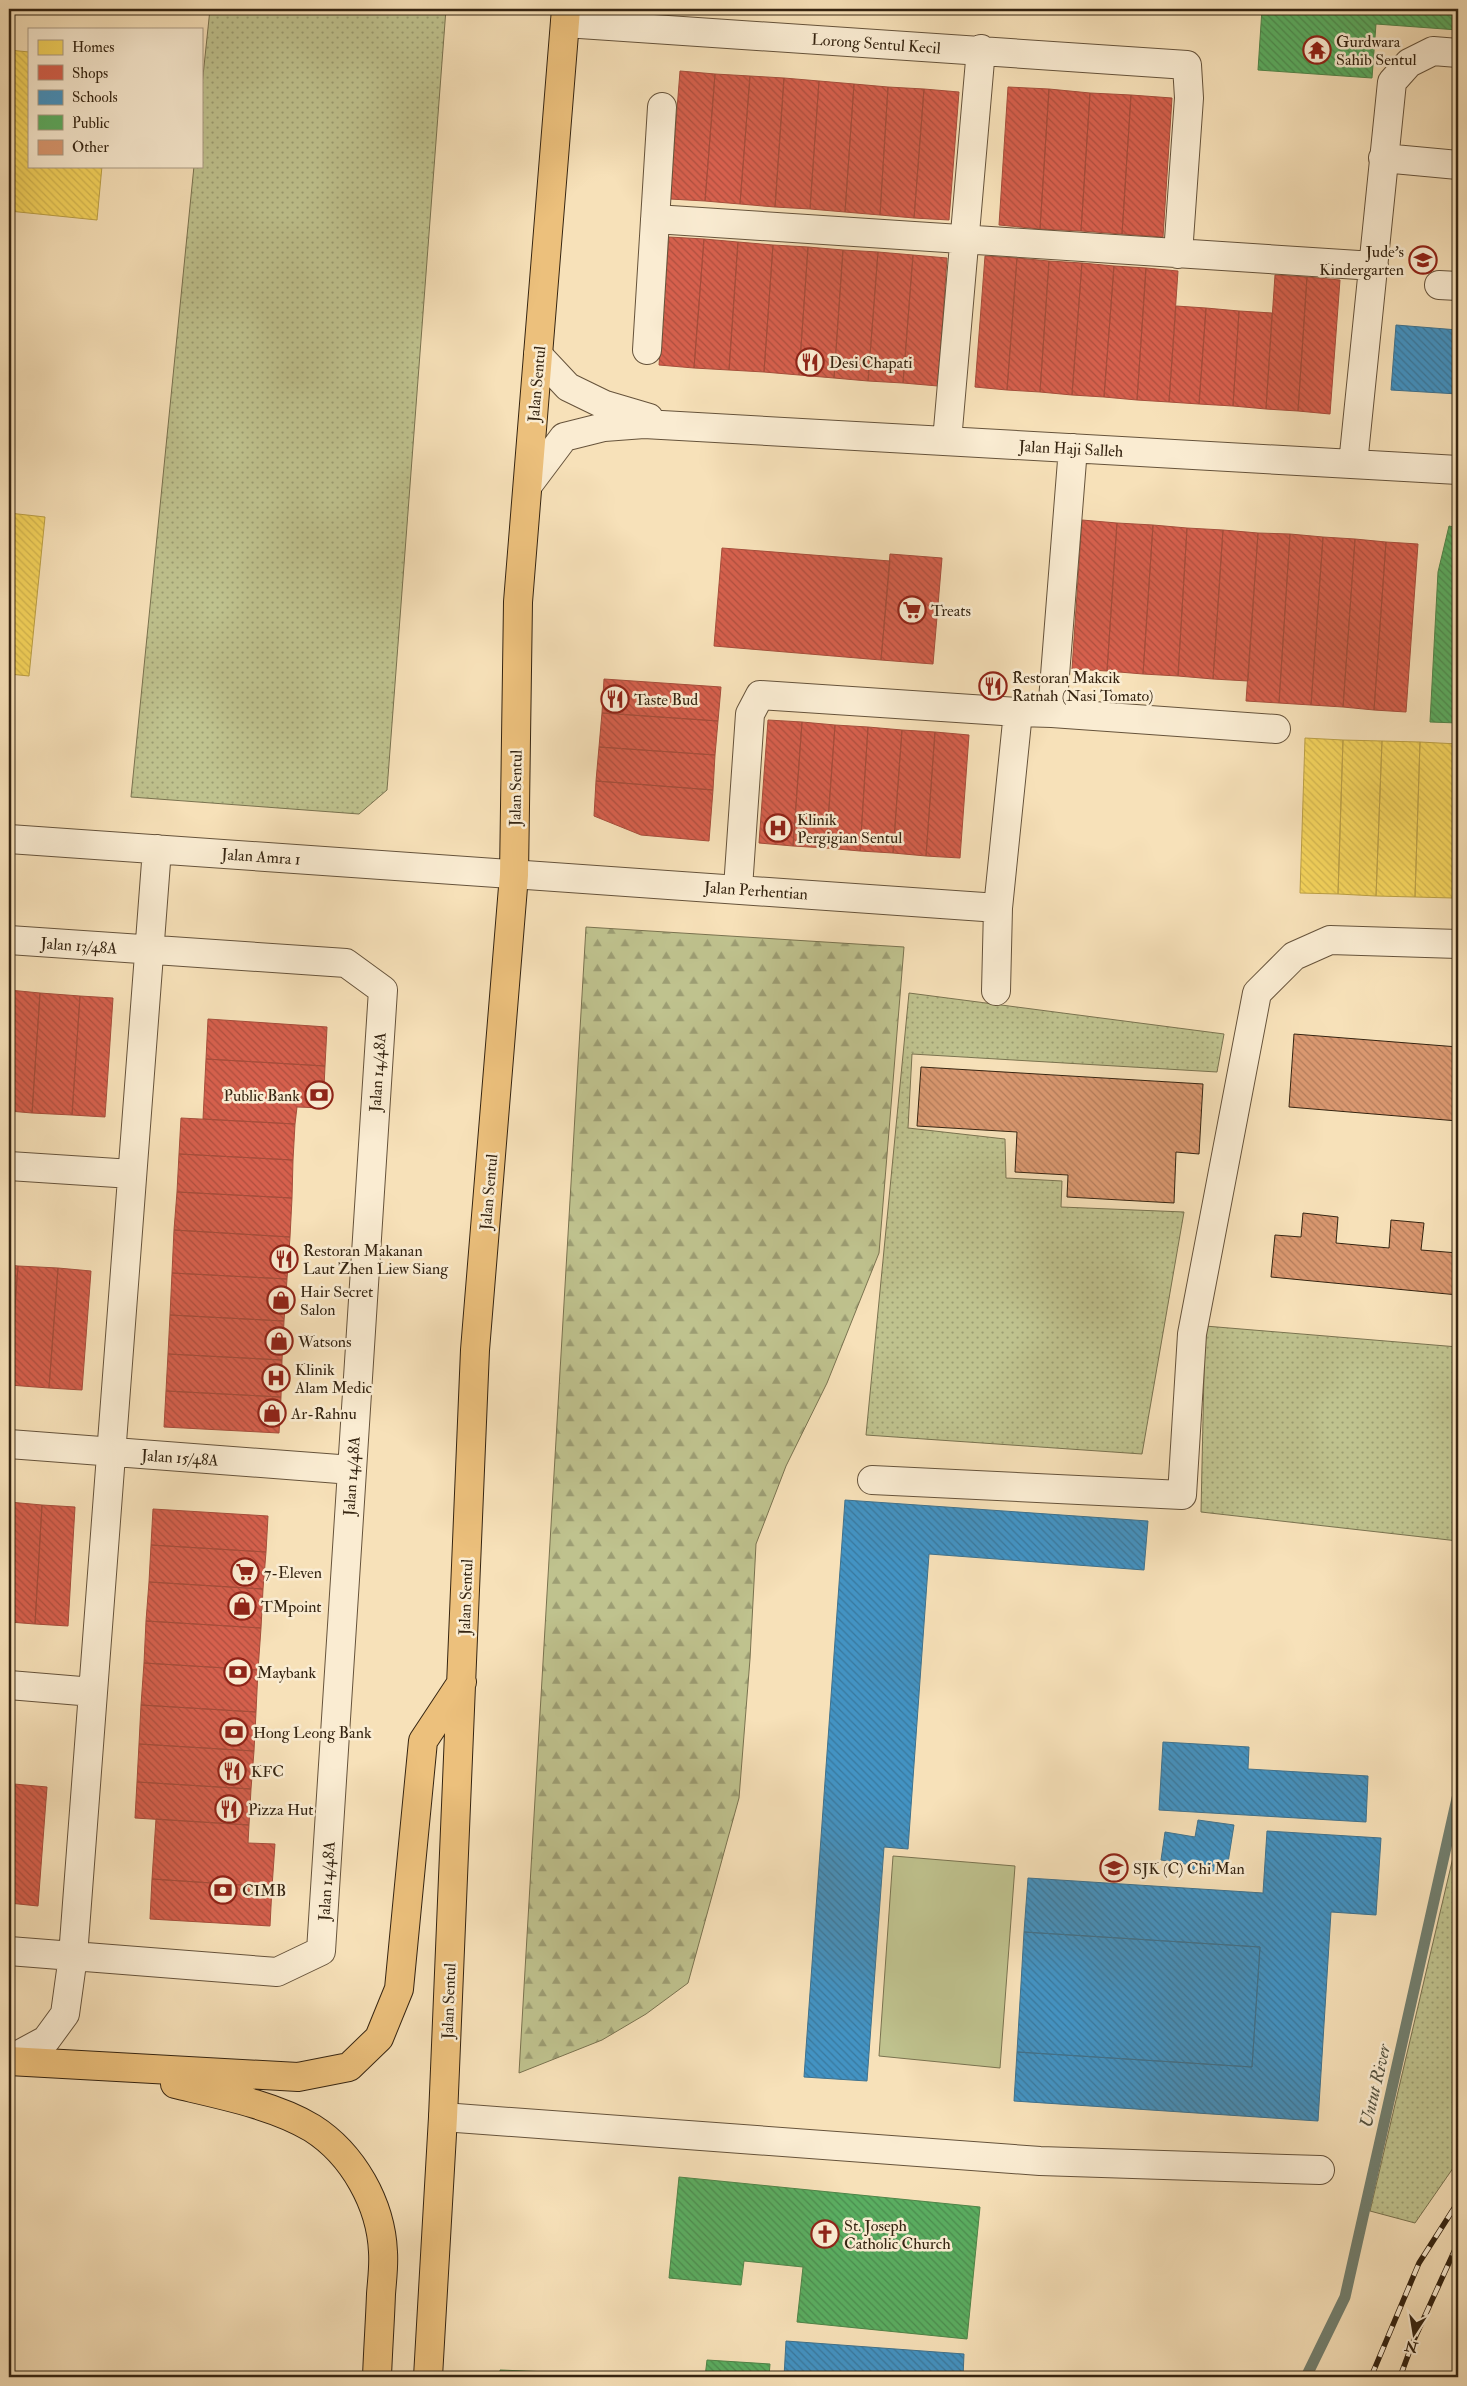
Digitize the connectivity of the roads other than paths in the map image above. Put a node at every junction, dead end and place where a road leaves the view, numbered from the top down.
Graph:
1 (565, 16) edge
2 (981, 49) junction
3 (1458, 53) edge
4 (662, 107) dead end
5 (1383, 158) junction
6 (1458, 165) edge
7 (655, 220) junction
8 (964, 240) junction
9 (1178, 254) junction
10 (1374, 266) junction
11 (646, 350) dead end
12 (538, 355) junction
13 (685, 426) junction
14 (947, 441) junction
15 (1073, 448) junction
16 (1353, 464) junction
17 (1458, 470) edge
18 (528, 485) junction
19 (1018, 712) junction
20 (1052, 713) junction
21 (1276, 729) dead end
22 (9, 839) edge
23 (157, 849) junction
24 (514, 875) junction
25 (738, 888) junction
26 (998, 908) junction
27 (9, 940) edge
28 (1458, 944) edge
29 (150, 949) junction
30 (996, 991) dead end
31 (9, 1166) edge
32 (132, 1174) junction
33 (9, 1444) edge
34 (111, 1452) junction
35 (352, 1470) junction
36 (872, 1480) dead end
37 (462, 1682) junction
38 (9, 1685) edge
39 (93, 1692) junction
40 (9, 1951) edge
41 (73, 1956) junction
42 (9, 2061) edge
43 (102, 2068) junction
44 (443, 2117) junction
45 (1320, 2170) dead end
46 (377, 2377) edge
47 (428, 2377) edge

1 - 2 street, Lorong Sentul Kecil
1 - 12 main road, Jalan Sentul
2 - 8 street
2 - 9 street, Lorong Sentul Kecil
3 - 5 street
4 - 7 street
5 - 6 street
5 - 10 street
7 - 8 street
7 - 11 street
8 - 9 street
8 - 14 street
9 - 10 street
10 - 16 street
12 - 13 street, Jalan Haji Salleh
12 - 18 main road, Jalan Sentul
13 - 14 street, Jalan Haji Salleh
13 - 18 street, Jalan Haji Salleh
14 - 15 street, Jalan Haji Salleh
15 - 16 street, Jalan Haji Salleh
15 - 20 street
16 - 17 street, Jalan Haji Salleh
18 - 24 main road, Jalan Sentul
19 - 20 street
19 - 25 street
19 - 26 street
20 - 21 street
22 - 23 street, Jalan Amra 1
23 - 24 street, Jalan Amra 1
23 - 29 street
24 - 25 street, Jalan Perhentian
24 - 37 main road, Jalan Sentul
25 - 26 street, Jalan Perhentian
26 - 30 street
27 - 29 street, Jalan 13/48A
28 - 36 street
29 - 32 street
29 - 35 street, Jalan 14/48A
31 - 32 street
32 - 34 street
33 - 34 street, Jalan 15/48A
34 - 35 street, Jalan 15/48A
34 - 39 street
35 - 41 street, Jalan 14/48A
37 - 43 main road
37 - 44 main road, Jalan Sentul
38 - 39 street
39 - 41 street
40 - 41 street
41 - 42 street
42 - 43 main road
43 - 46 main road
44 - 45 street
44 - 47 main road, Jalan Sentul

